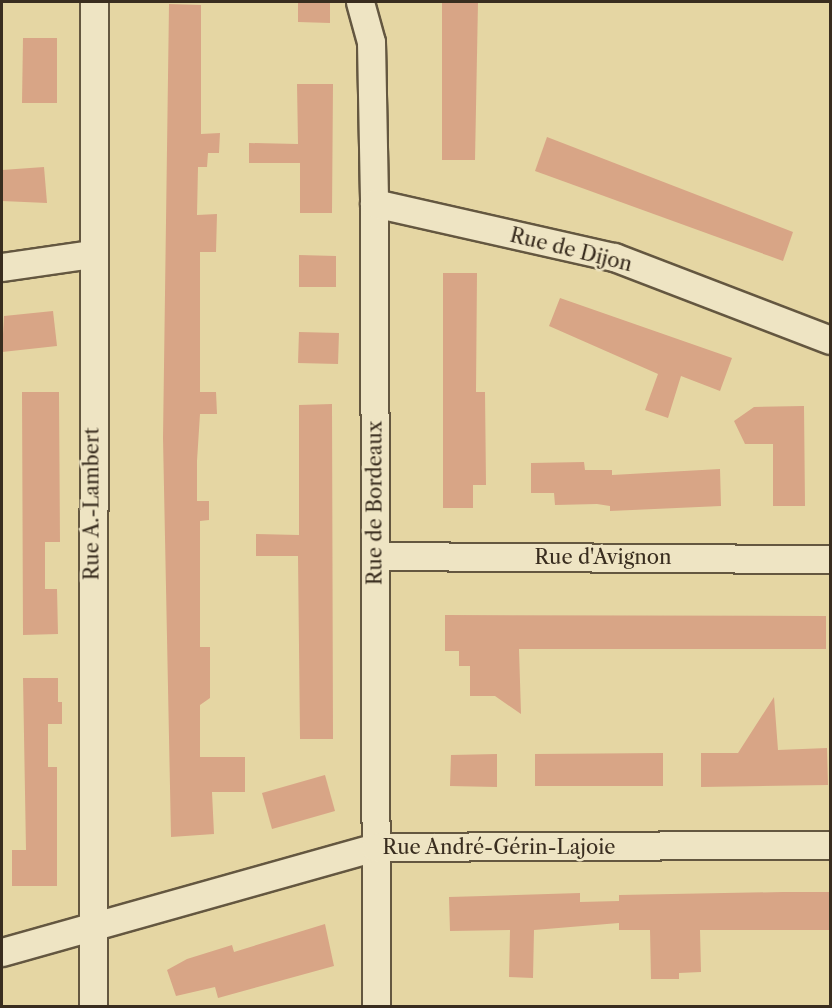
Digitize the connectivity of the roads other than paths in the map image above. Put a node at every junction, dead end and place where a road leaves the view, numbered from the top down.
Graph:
1 (94, 2) edge
2 (360, 2) edge
3 (374, 203) junction
4 (91, 254) junction
5 (2, 267) edge
6 (831, 340) edge
7 (375, 556) junction
8 (831, 559) edge
9 (831, 845) edge
10 (375, 847) junction
11 (93, 926) junction
12 (2, 952) edge
13 (93, 1006) edge
14 (376, 1006) edge

1 - 4 street, Rue A.-Lambert
2 - 3 street, Rue de Bordeaux
3 - 6 street, Rue de Dijon
3 - 7 street, Rue de Bordeaux
4 - 5 street
4 - 11 street, Rue A.-Lambert
7 - 8 street, Rue d'Avignon
7 - 10 street, Rue de Bordeaux
9 - 10 street, Rue André-Gérin-Lajoie
10 - 11 street, Rue André-Gérin-Lajoie
10 - 14 street, Rue de Bordeaux
11 - 12 street, Rue André-Gérin-Lajoie
11 - 13 street, Rue A.-Lambert

